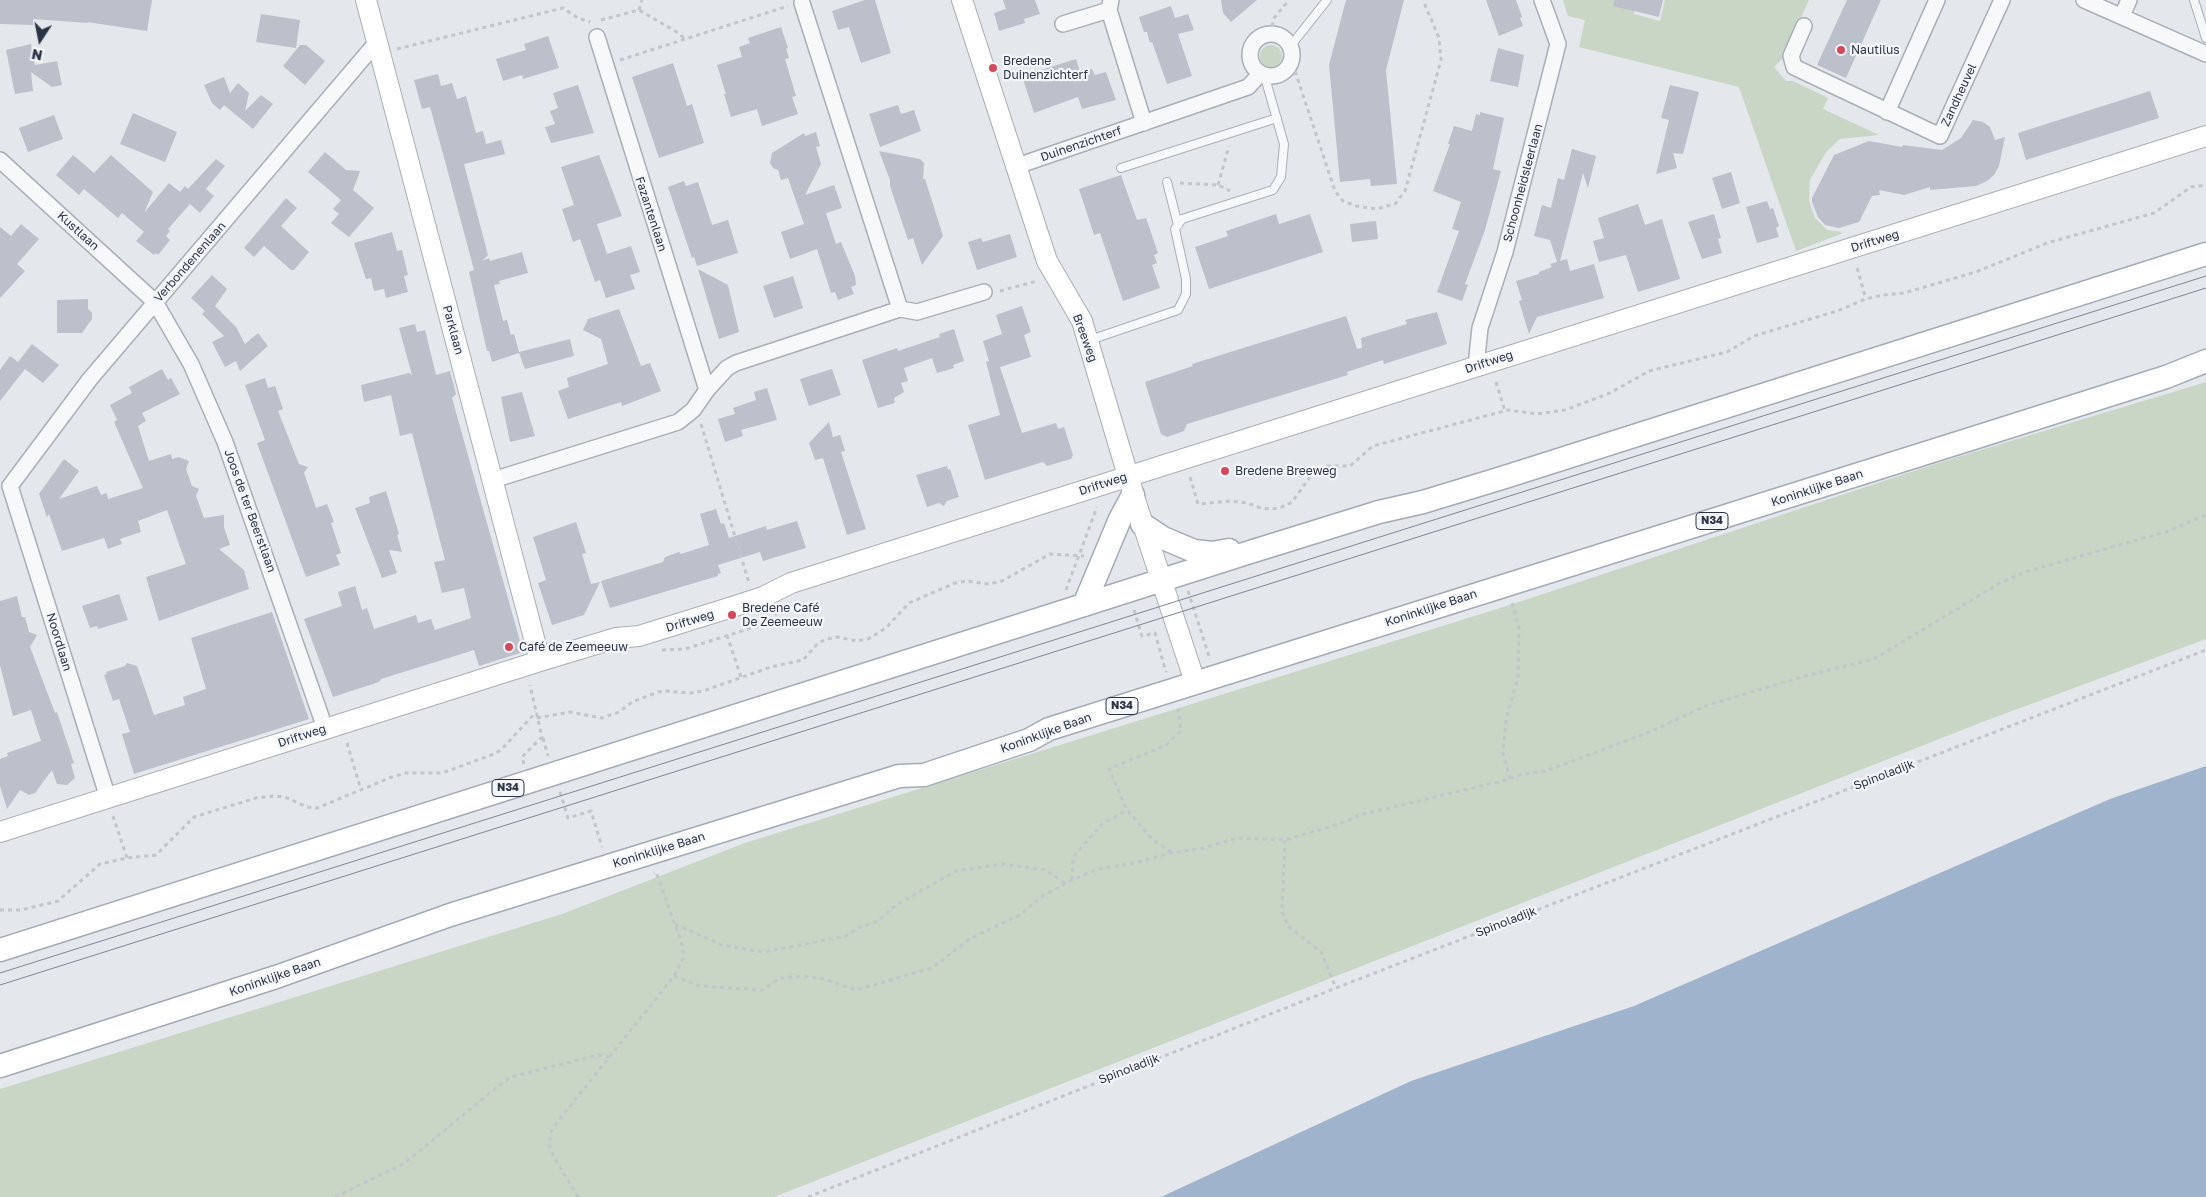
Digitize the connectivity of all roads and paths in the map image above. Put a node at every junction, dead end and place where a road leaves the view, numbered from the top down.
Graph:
1 (642, 0) edge
2 (962, 0) edge
3 (1288, 0) edge
4 (1327, 0) edge
5 (1423, 0) edge
6 (1542, 0) edge
7 (1937, 0) edge
8 (2002, 0) edge
9 (2084, 0) edge
10 (2129, 0) edge
11 (2194, 0) edge
12 (362, 1) edge
13 (802, 3) joint
14 (1110, 5) edge
15 (639, 10) junction
16 (2122, 16) junction
17 (1063, 24) dead end
18 (1804, 26) dead end
19 (1270, 34) junction
20 (597, 38) dead end
21 (2206, 38) edge
22 (685, 40) junction
23 (378, 48) junction
24 (1289, 48) junction
25 (2206, 54) edge
26 (604, 65) junction
27 (1288, 68) junction
28 (1262, 74) junction
29 (1887, 112) junction
30 (1277, 118) junction
31 (1144, 122) junction
32 (1231, 133) junction
33 (2206, 136) edge
34 (0, 160) edge
35 (1017, 166) junction
36 (1121, 168) dead end
37 (1167, 182) joint
38 (1218, 185) junction
39 (2206, 185) edge
40 (1238, 200) junction
41 (1178, 225) junction
42 (2206, 254) edge
43 (1857, 268) dead end
44 (1055, 275) junction
45 (984, 292) joint
46 (1866, 300) junction
47 (155, 302) junction
48 (900, 309) junction
49 (1088, 341) junction
50 (2206, 361) edge
51 (1476, 366) junction
52 (1496, 382) dead end
53 (707, 390) junction
54 (693, 410) junction
55 (1505, 411) junction
56 (1190, 477) dead end
57 (493, 480) junction
58 (3, 485) edge
59 (1131, 485) junction
60 (1088, 509) dead end
61 (2206, 515) edge
62 (1142, 524) junction
63 (1247, 553) junction
64 (1079, 556) junction
65 (1103, 561) junction
66 (1161, 580) junction
67 (1506, 585) junction
68 (1120, 594) junction
69 (1063, 596) dead end
70 (754, 600) junction
71 (1084, 605) junction
72 (778, 612) dead end
73 (727, 636) junction
74 (2206, 650) edge
75 (656, 651) dead end
76 (540, 661) junction
77 (741, 677) junction
78 (1195, 682) junction
79 (536, 683) dead end
80 (1172, 690) junction
81 (536, 712) junction
82 (537, 718) junction
83 (325, 728) junction
84 (347, 743) dead end
85 (1510, 779) junction
86 (530, 781) junction
87 (361, 790) junction
88 (559, 790) dead end
89 (111, 807) junction
90 (1126, 810) junction
91 (0, 832) edge
92 (1285, 840) junction
93 (1171, 853) junction
94 (127, 858) junction
95 (608, 866) junction
96 (656, 872) dead end
97 (1072, 880) junction
98 (1066, 884) junction
99 (0, 910) edge
100 (674, 924) junction
101 (0, 950) edge
102 (674, 976) junction
103 (1336, 988) junction
104 (609, 1057) junction
105 (0, 1066) edge
106 (336, 1197) edge
107 (578, 1197) edge
108 (808, 1197) edge

1 - 15 path
2 - 35 street, Breeweg
3 - 19 path
4 - 24 lane
5 - 27 path
6 - 51 street, Schoonheidsleerlaan
7 - 29 street
8 - 29 street, Zandheuvel
9 - 16 street
10 - 16 street
11 - 21 lane
12 - 23 street, Parklaan
13 - 22 path
13 - 48 street
14 - 17 street
14 - 31 street
15 - 22 path
15 - 23 path
16 - 25 street
18 - 29 street, Zandheuvel
19 - 24 street
19 - 28 street
20 - 26 street, Fazantenlaan
22 - 26 path
23 - 47 street, Verbondenenlaan
23 - 57 street, Parklaan
24 - 27 street
26 - 53 street, Fazantenlaan
27 - 28 street, Duinenzichterf
28 - 30 lane
28 - 31 street, Duinenzichterf
30 - 32 lane
30 - 40 lane
31 - 35 street, Duinenzichterf
32 - 36 lane
32 - 38 path
33 - 51 street, Driftweg
34 - 47 street, Kustlaan
35 - 44 street, Breeweg
37 - 38 path
37 - 41 lane
38 - 40 path
39 - 46 path
40 - 41 lane
41 - 49 lane
42 - 63 main road, N34
43 - 46 path
44 - 45 path
44 - 49 street, Breeweg
45 - 48 street
46 - 55 path
47 - 58 street, Verbondenenlaan
47 - 83 street, Joos de ter Beerstlaan
48 - 53 street
49 - 59 street, Breeweg
50 - 67 main road, Koninklijke Baan / N34
51 - 59 street, Driftweg
52 - 55 path
53 - 54 street
54 - 57 street
54 - 70 path
55 - 56 path
57 - 76 street, Parklaan
58 - 89 street, Noordlaan
59 - 62 street, Breeweg
59 - 65 main road
59 - 70 street, Driftweg
60 - 64 path
61 - 85 path
62 - 63 main road
62 - 66 street, Breeweg
63 - 66 main road, N34
64 - 65 path
64 - 69 path
64 - 77 path
65 - 71 main road
66 - 68 main road, N34
66 - 78 street, Breeweg
67 - 78 main road, Koninklijke Baan / N34
67 - 85 path
68 - 71 main road, N34
68 - 80 path
70 - 76 street, Driftweg
71 - 86 main road, N34
72 - 73 path
73 - 75 path
73 - 77 path
74 - 103 path, Spinoladijk
76 - 83 street, Driftweg
77 - 82 path
78 - 80 main road, Koninklijke Baan / N34
79 - 81 path
80 - 90 path
80 - 95 main road, Koninklijke Baan / N34
81 - 82 path
81 - 87 path
82 - 86 path
83 - 89 street, Driftweg
84 - 87 path
85 - 92 path
86 - 101 main road, N34
87 - 94 path
88 - 95 path
89 - 91 street, Driftweg
89 - 94 path
90 - 93 path
90 - 97 path
92 - 93 path
92 - 103 path
93 - 97 path
94 - 99 path
95 - 105 main road, Koninklijke Baan / N34
96 - 100 path
97 - 98 path
98 - 100 path
98 - 102 path
100 - 102 path
102 - 104 path
103 - 108 path, Spinoladijk
104 - 106 path
104 - 107 path

